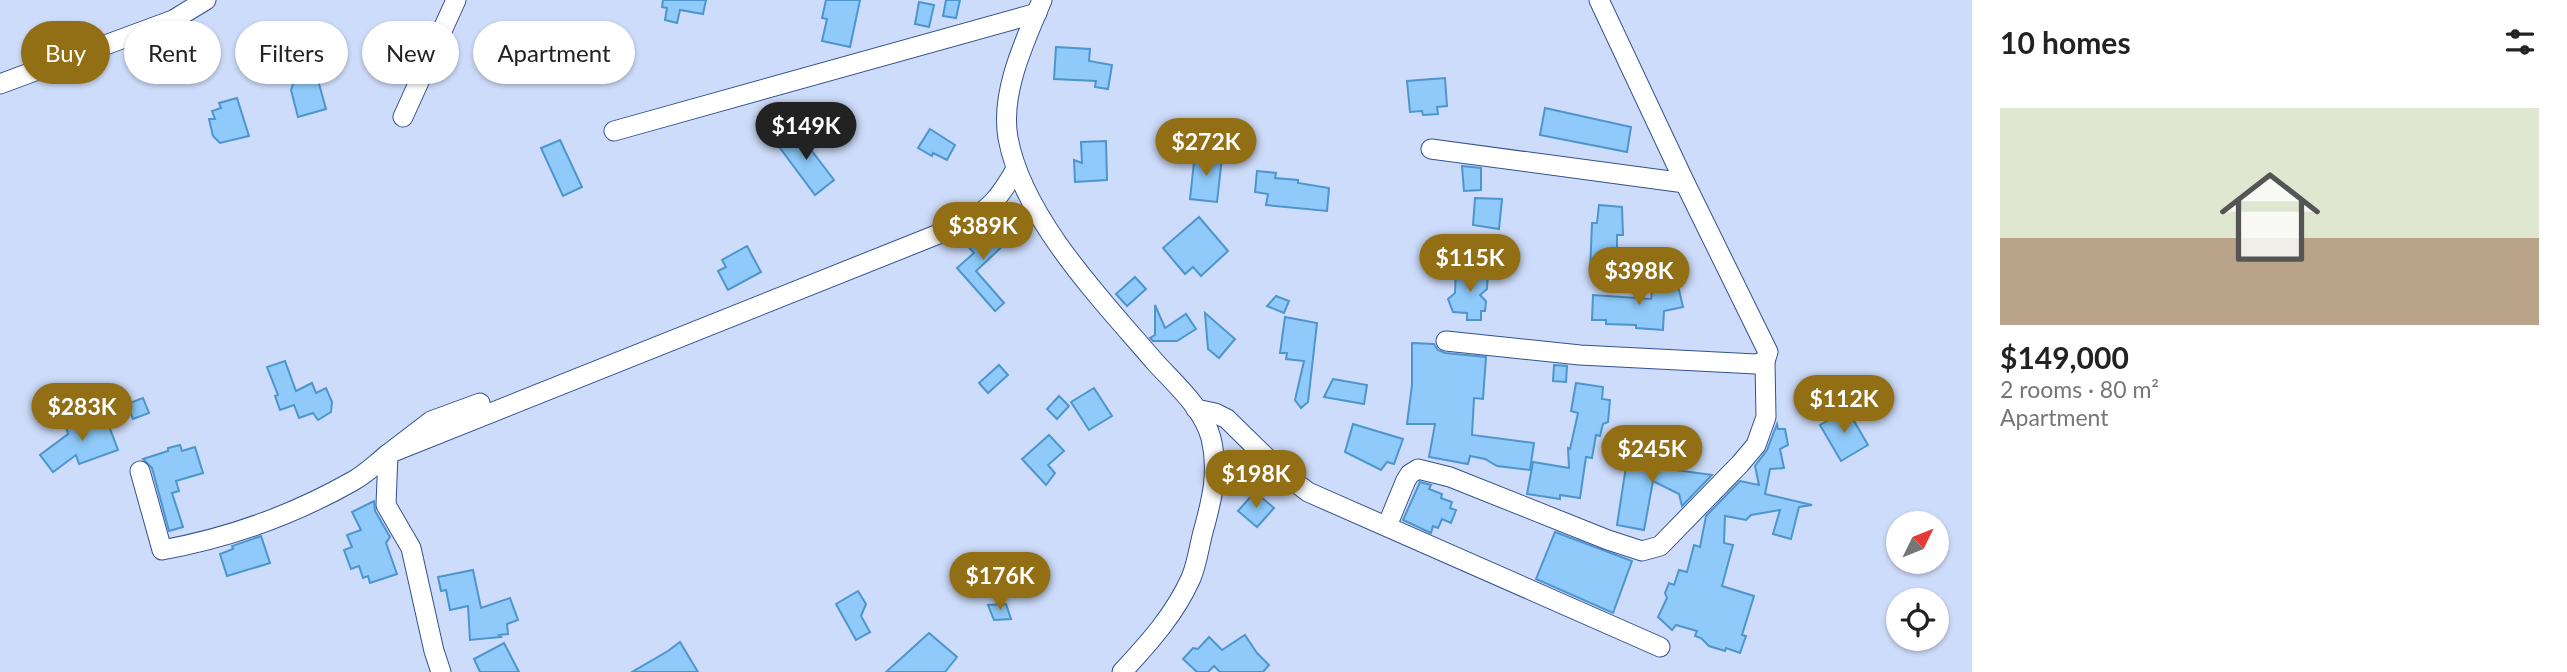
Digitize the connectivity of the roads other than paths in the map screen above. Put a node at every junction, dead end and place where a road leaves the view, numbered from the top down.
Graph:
1 (206, 0) edge
2 (456, 0) edge
3 (1599, 0) edge
4 (1040, 6) edge
5 (0, 84) edge
6 (403, 117) dead end
7 (614, 131) dead end
8 (1431, 149) dead end
9 (1016, 169) junction
10 (1685, 183) junction
11 (1446, 341) dead end
12 (1765, 360) junction
13 (497, 397) dead end
14 (1196, 409) junction
15 (388, 454) junction
16 (140, 471) dead end
17 (1387, 526) junction
18 (1660, 647) dead end
19 (442, 672) edge
20 (1122, 672) edge

1 - 5 street
2 - 6 street
3 - 10 street
4 - 7 street
4 - 9 street
8 - 10 street
9 - 14 street
9 - 15 street
10 - 12 street
11 - 12 street
12 - 17 street
13 - 15 street
14 - 17 street
14 - 20 street
15 - 16 street
15 - 19 street
17 - 18 street

